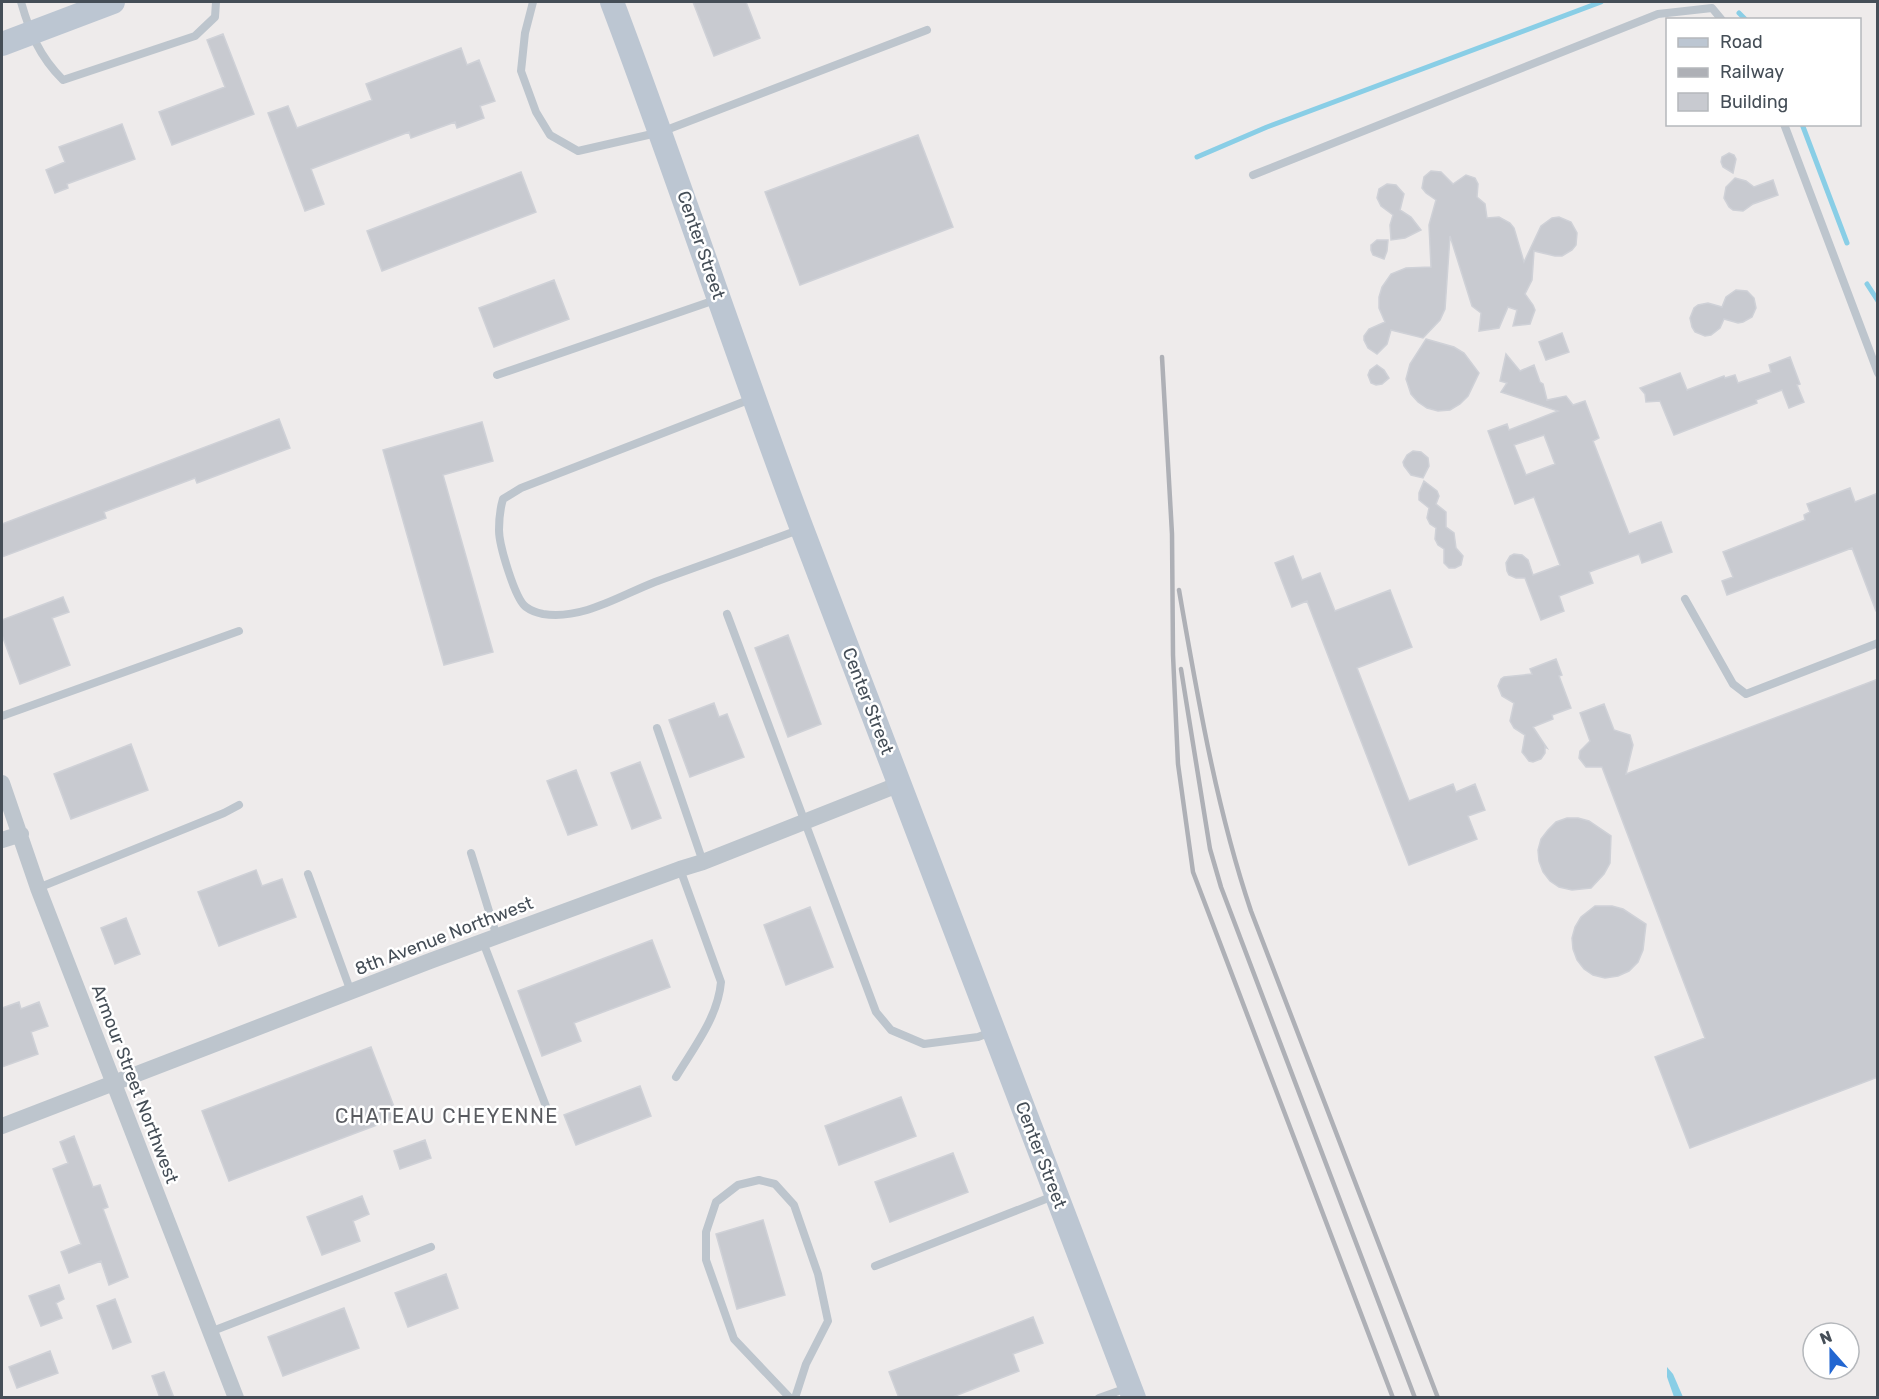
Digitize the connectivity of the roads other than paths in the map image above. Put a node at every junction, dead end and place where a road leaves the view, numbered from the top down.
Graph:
1 (21, 2) edge
2 (113, 2) edge
3 (216, 2) edge
4 (533, 2) edge
5 (612, 2) edge
6 (1720, 18) edge
7 (927, 30) dead end
8 (30, 33) junction
9 (2, 44) edge
10 (1785, 126) edge
11 (661, 132) junction
12 (1253, 174) dead end
13 (720, 298) junction
14 (1878, 373) edge
15 (497, 375) dead end
16 (753, 398) junction
17 (801, 529) junction
18 (1685, 599) dead end
19 (728, 614) dead end
20 (239, 631) dead end
21 (1878, 644) edge
22 (2, 716) edge
23 (657, 728) dead end
24 (2, 783) edge
25 (900, 783) junction
26 (239, 804) dead end
27 (805, 822) junction
28 (21, 834) junction
29 (2, 840) edge
30 (471, 853) dead end
31 (703, 862) junction
32 (680, 869) junction
33 (308, 874) dead end
34 (38, 888) junction
35 (490, 939) junction
36 (351, 993) junction
37 (994, 1030) junction
38 (676, 1077) dead end
39 (114, 1083) junction
40 (547, 1109) dead end
41 (2, 1126) edge
42 (1056, 1195) junction
43 (431, 1247) dead end
44 (875, 1266) dead end
45 (210, 1332) junction
46 (1132, 1392) edge
47 (236, 1398) edge
48 (790, 1398) edge
49 (795, 1398) edge
50 (1099, 1398) edge

1 - 8 lane
2 - 8 main road
3 - 8 lane
4 - 11 lane
5 - 11 main road, Center Street
6 - 12 lane
7 - 11 lane
8 - 9 main road
10 - 14 lane
11 - 13 main road, Center Street
13 - 15 lane
13 - 16 main road, Center Street
16 - 17 main road, Center Street
16 - 17 lane
17 - 25 main road, Center Street
18 - 21 lane
19 - 27 lane
20 - 22 lane
23 - 31 lane
24 - 28 street, Armour Street Northwest
25 - 27 street, 8th Avenue Northwest
25 - 37 main road, Center Street
26 - 34 lane
27 - 31 street, 8th Avenue Northwest
27 - 37 lane
28 - 29 street
28 - 34 street, Armour Street Northwest
30 - 35 lane
31 - 32 street, 8th Avenue Northwest
32 - 35 street, 8th Avenue Northwest
32 - 38 lane
33 - 36 lane
34 - 39 street, Armour Street Northwest
35 - 36 street, 8th Avenue Northwest
35 - 40 lane
36 - 39 street, 8th Avenue Northwest
37 - 42 main road, Center Street
39 - 41 street, 8th Avenue Northwest
39 - 45 street, Armour Street Northwest
42 - 44 lane
42 - 46 main road, Center Street
43 - 45 lane
45 - 47 street, Armour Street Northwest
46 - 50 lane
48 - 49 lane

